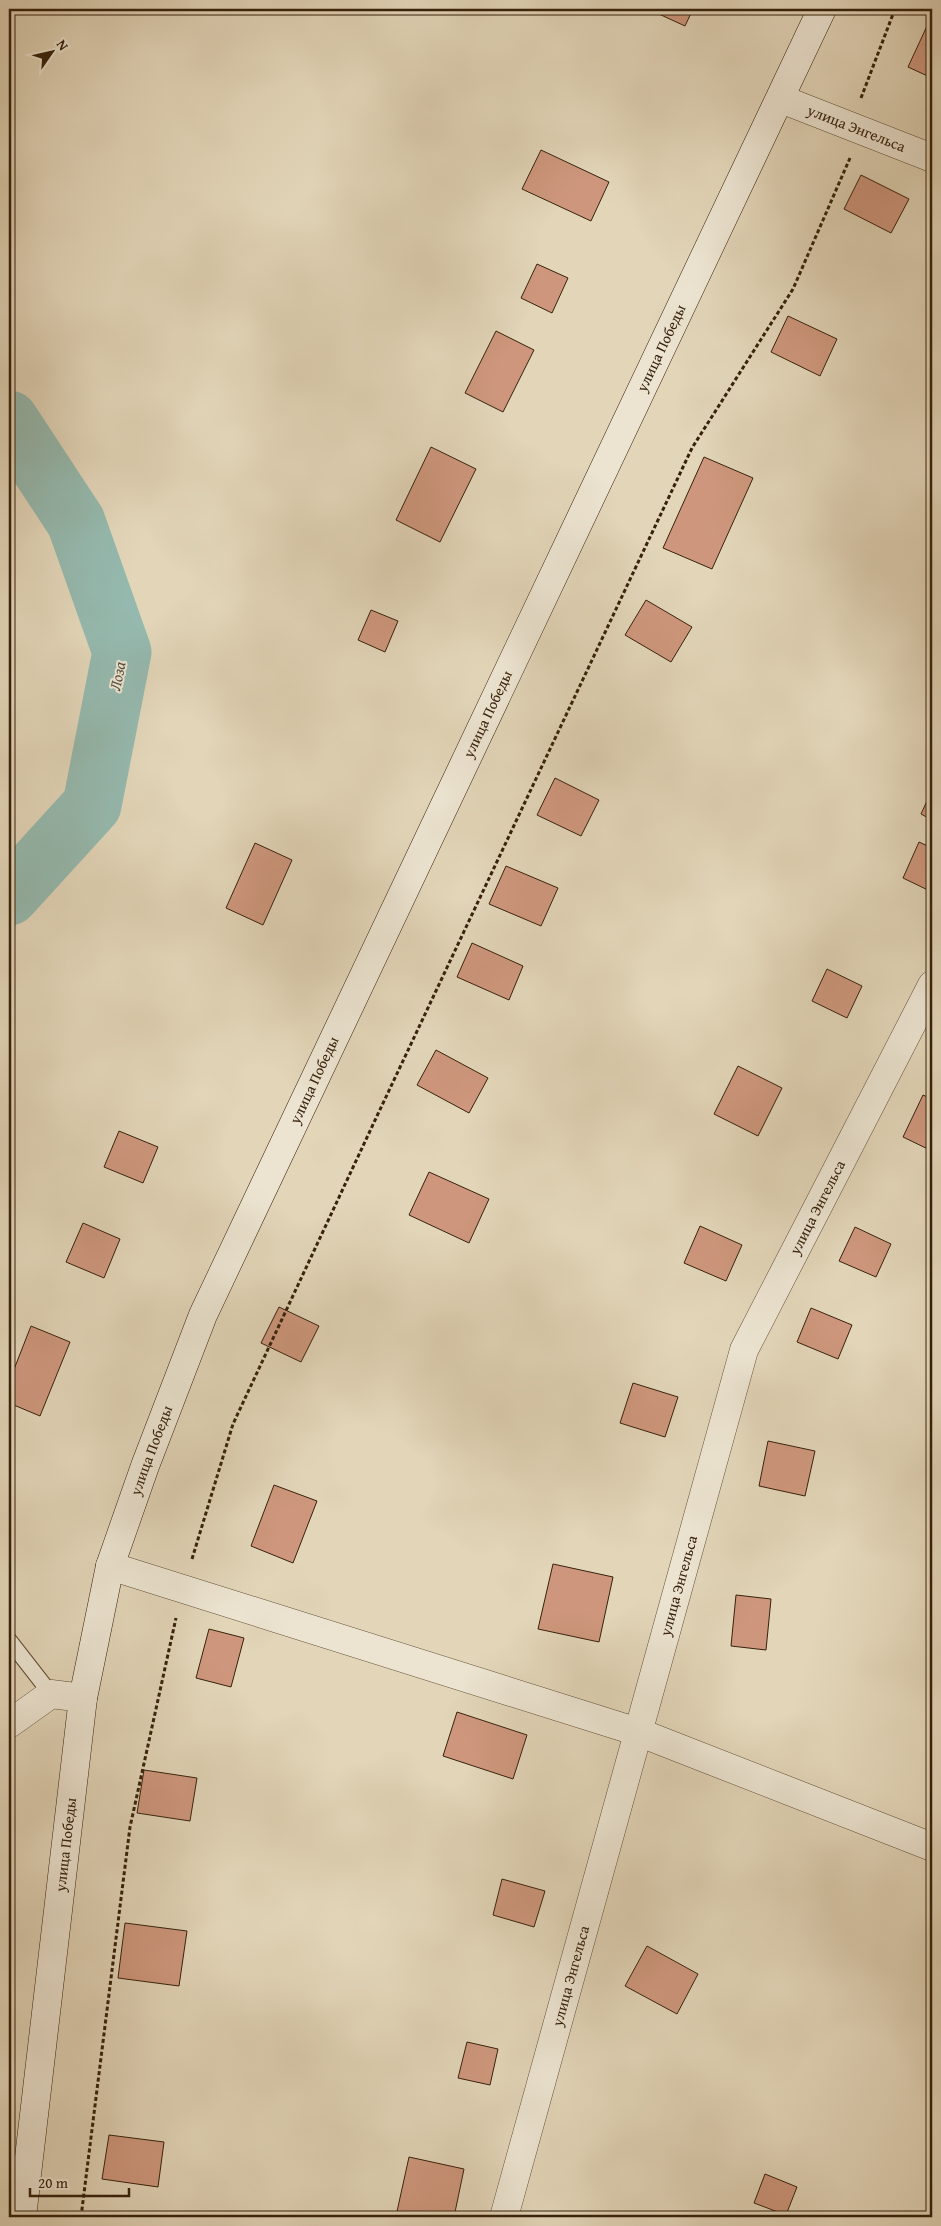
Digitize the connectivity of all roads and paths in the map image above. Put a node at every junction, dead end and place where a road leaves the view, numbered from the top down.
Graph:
1 (822, 9) edge
2 (895, 9) edge
3 (781, 99) junction
4 (855, 128) junction
5 (932, 158) edge
6 (932, 985) edge
7 (110, 1566) junction
8 (183, 1589) junction
9 (9, 1640) edge
10 (51, 1694) junction
11 (83, 1698) junction
12 (9, 1724) edge
13 (638, 1732) junction
14 (932, 1848) edge
15 (22, 2217) edge
16 (81, 2217) edge
17 (504, 2217) edge

1 - 3 street, улица Победы
2 - 4 path
3 - 4 street, улица Энгельса
3 - 7 street, улица Победы
4 - 5 street, улица Энгельса
4 - 8 path
6 - 13 street, улица Энгельса
7 - 8 street
7 - 11 street, улица Победы
8 - 13 street
8 - 16 path
9 - 10 lane
10 - 11 street
10 - 12 street
11 - 15 street, улица Победы
13 - 14 street
13 - 17 street, улица Энгельса

